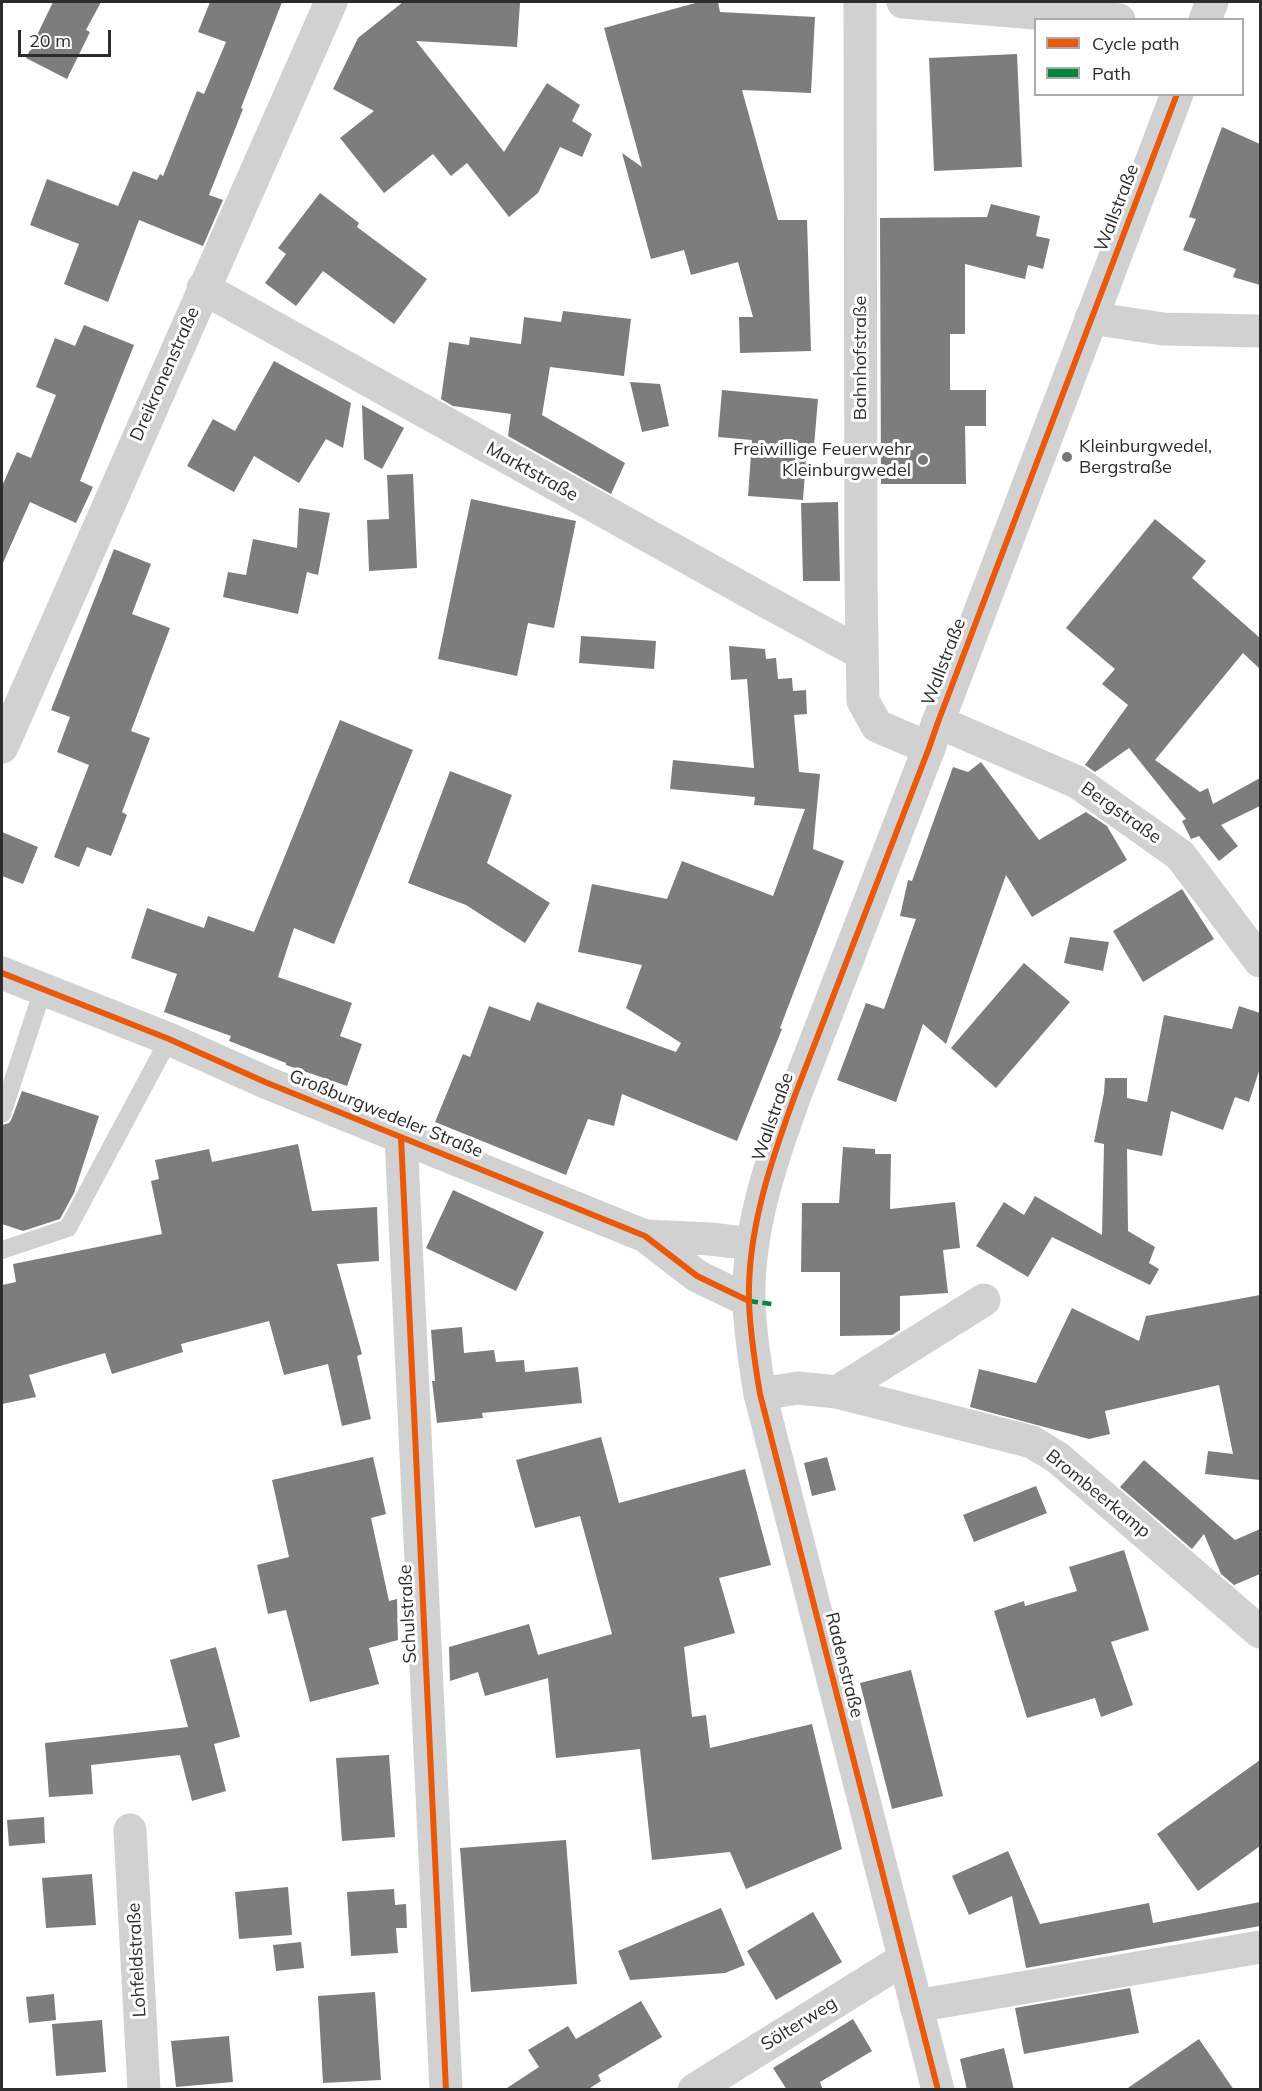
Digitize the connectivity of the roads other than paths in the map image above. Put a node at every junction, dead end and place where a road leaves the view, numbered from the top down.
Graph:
1 (331, 2) edge
2 (860, 2) edge
3 (903, 2) edge
4 (1212, 2) edge
5 (1095, 18) edge
6 (1206, 18) edge
7 (1176, 96) edge
8 (203, 288) junction
9 (1091, 318) junction
10 (1260, 331) edge
11 (861, 653) junction
12 (934, 735) junction
13 (2, 747) edge
14 (1260, 961) edge
15 (2, 973) edge
16 (43, 989) junction
17 (169, 1039) junction
18 (2, 1114) edge
19 (401, 1137) junction
20 (645, 1236) junction
21 (753, 1245) junction
22 (2, 1251) edge
23 (749, 1300) junction
24 (984, 1300) dead end
25 (837, 1392) junction
26 (760, 1394) junction
27 (1260, 1632) edge
28 (130, 1830) dead end
29 (1260, 1947) edge
30 (904, 1959) junction
31 (916, 2006) junction
32 (144, 2090) edge
33 (446, 2090) edge
34 (694, 2090) edge
35 (938, 2090) edge

1 - 8 street, Dreikronenstraße
2 - 11 street, Bahnhofstraße
3 - 5 street
4 - 6 street
7 - 9 street, Wallstraße
8 - 11 street, Marktstraße
8 - 13 street, Dreikronenstraße
9 - 10 street
9 - 12 street, Wallstraße
11 - 12 street, Bahnhofstraße
12 - 14 street, Bergstraße
12 - 21 street, Wallstraße
15 - 16 street, Großburgwedeler Straße
16 - 17 street, Großburgwedeler Straße
16 - 18 lane
17 - 19 street, Großburgwedeler Straße
17 - 22 lane
19 - 20 street, Großburgwedeler Straße
19 - 33 street, Schulstraße
20 - 21 street, Großburgwedeler Straße
20 - 23 street, Großburgwedeler Straße
21 - 23 street, Radenstraße
23 - 26 street, Radenstraße
24 - 25 street
25 - 26 street, Brombeerkamp
25 - 27 street, Brombeerkamp
26 - 30 street, Radenstraße
28 - 32 street, Lohfeldstraße
29 - 31 street
30 - 31 street, Radenstraße
30 - 34 street, Sölterweg
31 - 35 street, Radenstraße

